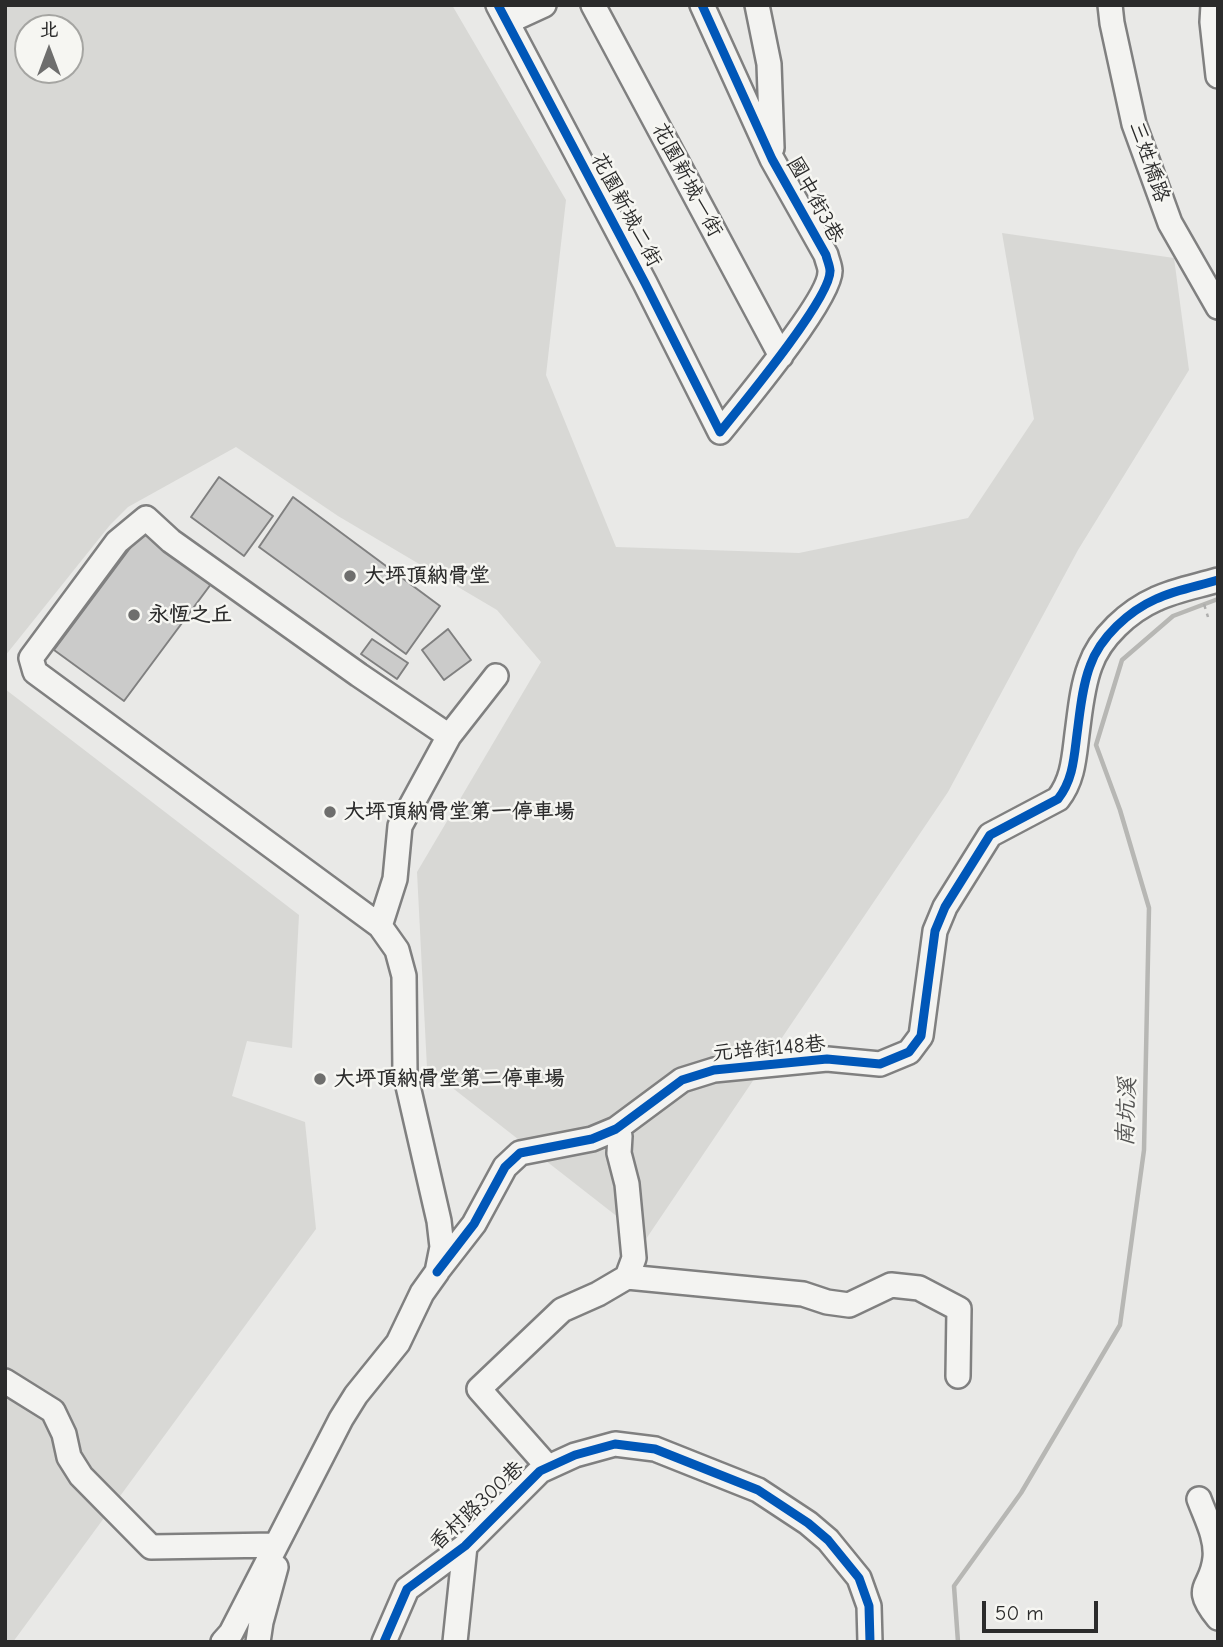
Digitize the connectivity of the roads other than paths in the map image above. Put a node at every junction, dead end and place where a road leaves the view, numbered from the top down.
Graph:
1 (544, 5) edge
2 (593, 5) edge
3 (702, 5) edge
4 (757, 5) edge
5 (1110, 5) edge
6 (1213, 5) edge
7 (503, 13) edge
8 (1218, 76) edge
9 (772, 159) junction
10 (1218, 307) edge
11 (781, 356) junction
12 (720, 432) joint
13 (1209, 587) edge
14 (496, 676) dead end
15 (449, 736) junction
16 (380, 926) junction
17 (617, 1129) junction
18 (435, 1205) junction
19 (474, 1224) junction
20 (437, 1272) junction
21 (627, 1277) junction
22 (958, 1376) dead end
23 (5, 1381) edge
24 (548, 1468) junction
25 (1199, 1499) dead end
26 (276, 1545) junction
27 (465, 1546) junction
28 (1218, 1618) edge
29 (223, 1642) edge
30 (258, 1642) edge
31 (384, 1642) edge
32 (455, 1642) edge
33 (870, 1642) edge

1 - 7 street
2 - 11 street, 花園新城一街
3 - 9 street, 國中街3巷
4 - 9 street
5 - 10 street, 三姓橋路
6 - 8 street
7 - 12 street, 花園新城二街
9 - 11 street, 國中街3巷
11 - 12 street, 國中街3巷
13 - 17 street, 元培街148巷
14 - 15 street
15 - 16 street
15 - 16 street
16 - 18 street
17 - 19 street, 元培街148巷
17 - 21 street
18 - 19 street
18 - 20 street
19 - 20 street, 元培街148巷
20 - 26 street
21 - 22 street
21 - 24 street
23 - 26 street
24 - 27 street, 香村路300巷
24 - 33 street, 香村路300巷
25 - 28 street
26 - 29 street
26 - 30 street
27 - 31 street, 香村路300巷
27 - 32 street

